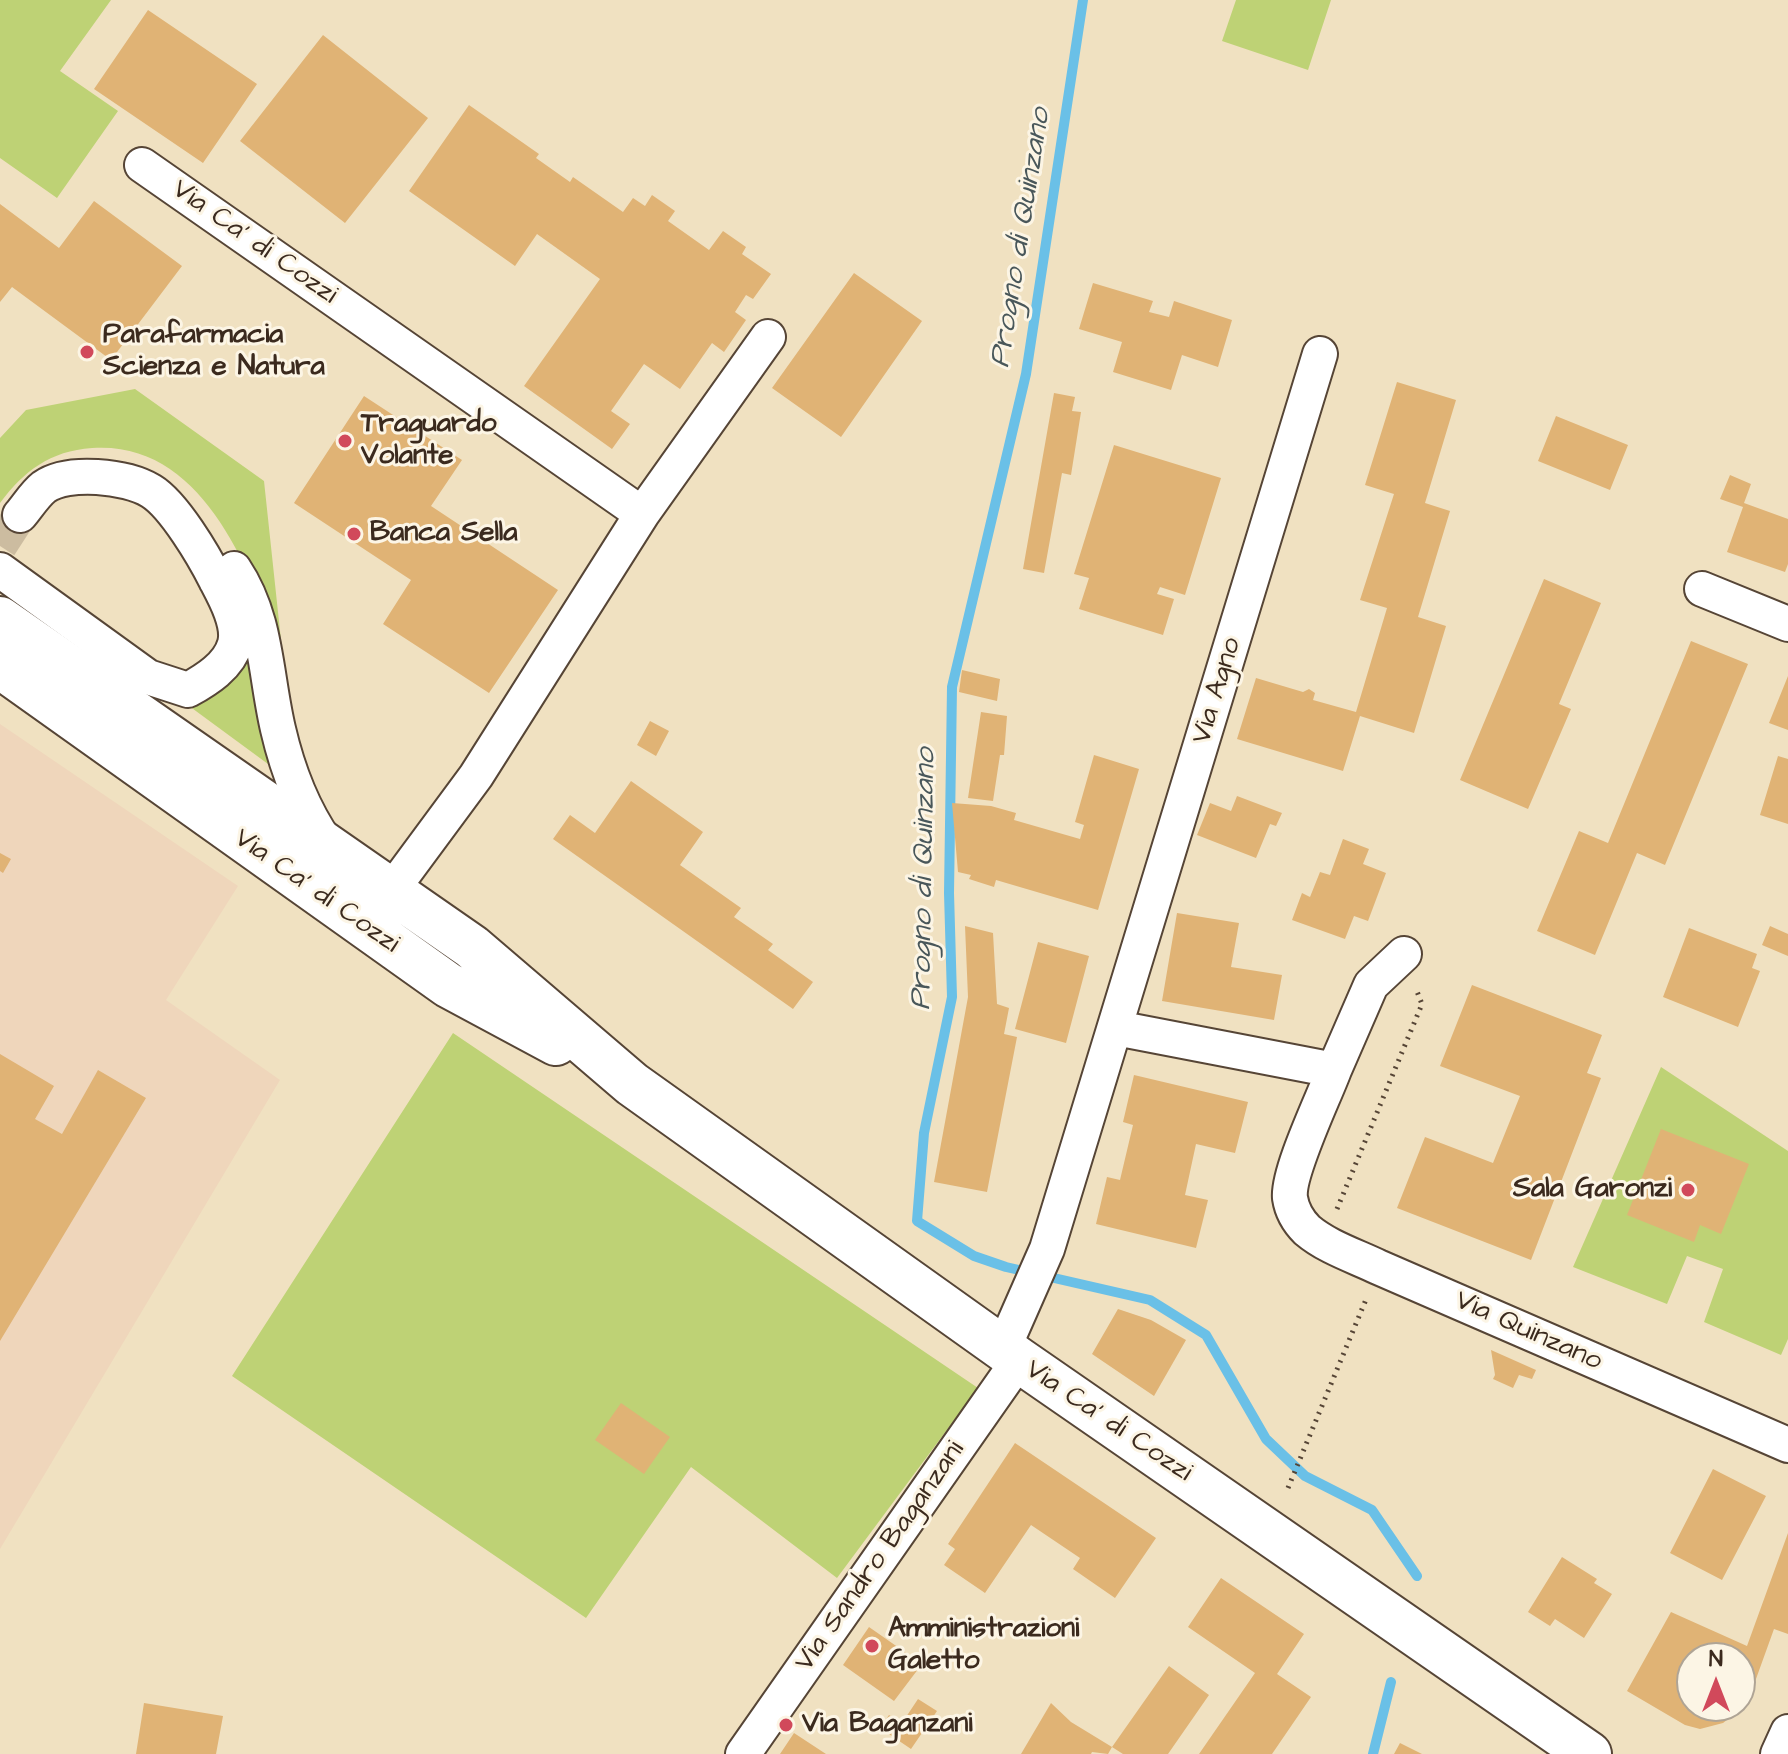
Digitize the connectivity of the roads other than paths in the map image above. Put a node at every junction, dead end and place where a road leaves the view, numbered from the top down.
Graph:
1 (142, 165) dead end
2 (768, 337) dead end
3 (1320, 354) dead end
4 (10, 513) edge
5 (642, 514) junction
6 (0, 570) edge
7 (1702, 589) dead end
8 (0, 607) edge
9 (58, 612) junction
10 (0, 619) edge
11 (1788, 624) edge
12 (5, 673) edge
13 (331, 851) junction
14 (391, 891) junction
15 (1404, 954) road end
16 (1116, 1028) junction
17 (1334, 1070) junction
18 (632, 1084) junction
19 (1011, 1355) junction
20 (1788, 1445) edge
21 (1788, 1732) edge
22 (743, 1754) edge
23 (1589, 1754) edge
24 (1778, 1754) edge

1 - 5 street, Via Ca' di Cozzi
2 - 5 street, Via Ca' di Cozzi
3 - 16 street, Via Agno
4 - 9 street, Via Ca' di Cozzi
4 - 13 street, Via Ca' di Cozzi
5 - 14 street, Via Ca' di Cozzi
6 - 9 street, Via Ca' di Cozzi
7 - 11 street
8 - 9 street
10 - 13 main road, Via Ca' di Cozzi
12 - 18 main road, Via Ca' di Cozzi
13 - 14 main road, Via Ca' di Cozzi
14 - 18 main road, Via Ca' di Cozzi
15 - 17 street
16 - 17 street
16 - 19 street, Via Agno
17 - 20 street, Via Quinzano
18 - 19 main road, Via Ca' di Cozzi
19 - 22 street, Via Sandro Baganzani
19 - 23 main road, Via Ca' di Cozzi
21 - 24 street

